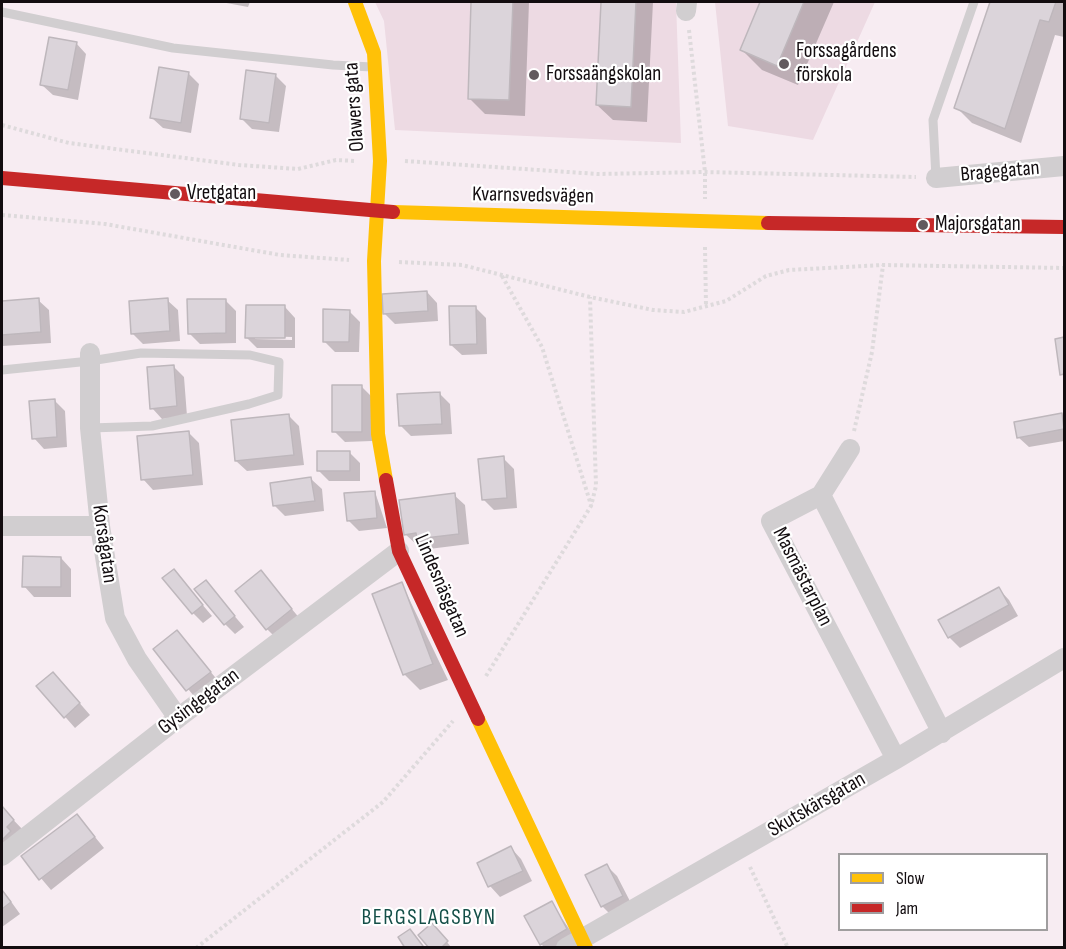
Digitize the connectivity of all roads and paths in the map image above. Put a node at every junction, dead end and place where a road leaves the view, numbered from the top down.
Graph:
1 (355, 2) edge
2 (974, 2) edge
3 (686, 6) edge
4 (2, 12) edge
5 (374, 67) junction
6 (2, 125) edge
7 (380, 161) junction
8 (1065, 166) edge
9 (705, 172) junction
10 (2, 178) edge
11 (936, 178) junction
12 (705, 203) dead end
13 (377, 212) junction
14 (2, 215) edge
15 (1065, 227) edge
16 (705, 243) dead end
17 (374, 261) junction
18 (883, 265) junction
19 (1065, 268) edge
20 (502, 275) junction
21 (706, 306) junction
22 (90, 357) junction
23 (2, 370) edge
24 (90, 428) junction
25 (850, 449) joint
26 (821, 495) junction
27 (591, 506) dead end
28 (2, 526) edge
29 (100, 526) junction
30 (399, 551) junction
31 (1065, 658) edge
32 (178, 718) junction
33 (942, 732) junction
34 (896, 759) junction
35 (741, 849) junction
36 (2, 856) edge
37 (578, 944) edge
38 (788, 948) edge

1 - 5 street, Olawers gata
2 - 11 lane
3 - 9 path
4 - 5 lane
5 - 7 street, Olawers gata
6 - 7 path
7 - 9 path
7 - 13 street, Olawers gata
8 - 11 street, Bragegatan
9 - 11 path
9 - 12 path
10 - 13 street, Kvarnsvedsvägen
13 - 15 street, Kvarnsvedsvägen
13 - 17 street, Lindesnäsgatan
14 - 17 path
16 - 21 path
17 - 20 path
17 - 30 street, Lindesnäsgatan
18 - 19 path
18 - 21 path
18 - 25 path
20 - 21 path
20 - 27 path
22 - 23 lane
22 - 24 street, Korsågatan
22 - 24 lane
24 - 29 street, Korsågatan
25 - 26 street
26 - 33 street
26 - 34 street, Masmästarplan
28 - 29 street
29 - 32 street, Korsågatan
30 - 32 street, Gysingegatan
30 - 37 street, Lindesnäsgatan
31 - 33 street, Skutskärsgatan
32 - 36 street, Gysingegatan
33 - 34 street, Skutskärsgatan
34 - 35 street, Skutskärsgatan
35 - 37 street, Skutskärsgatan
35 - 38 path

